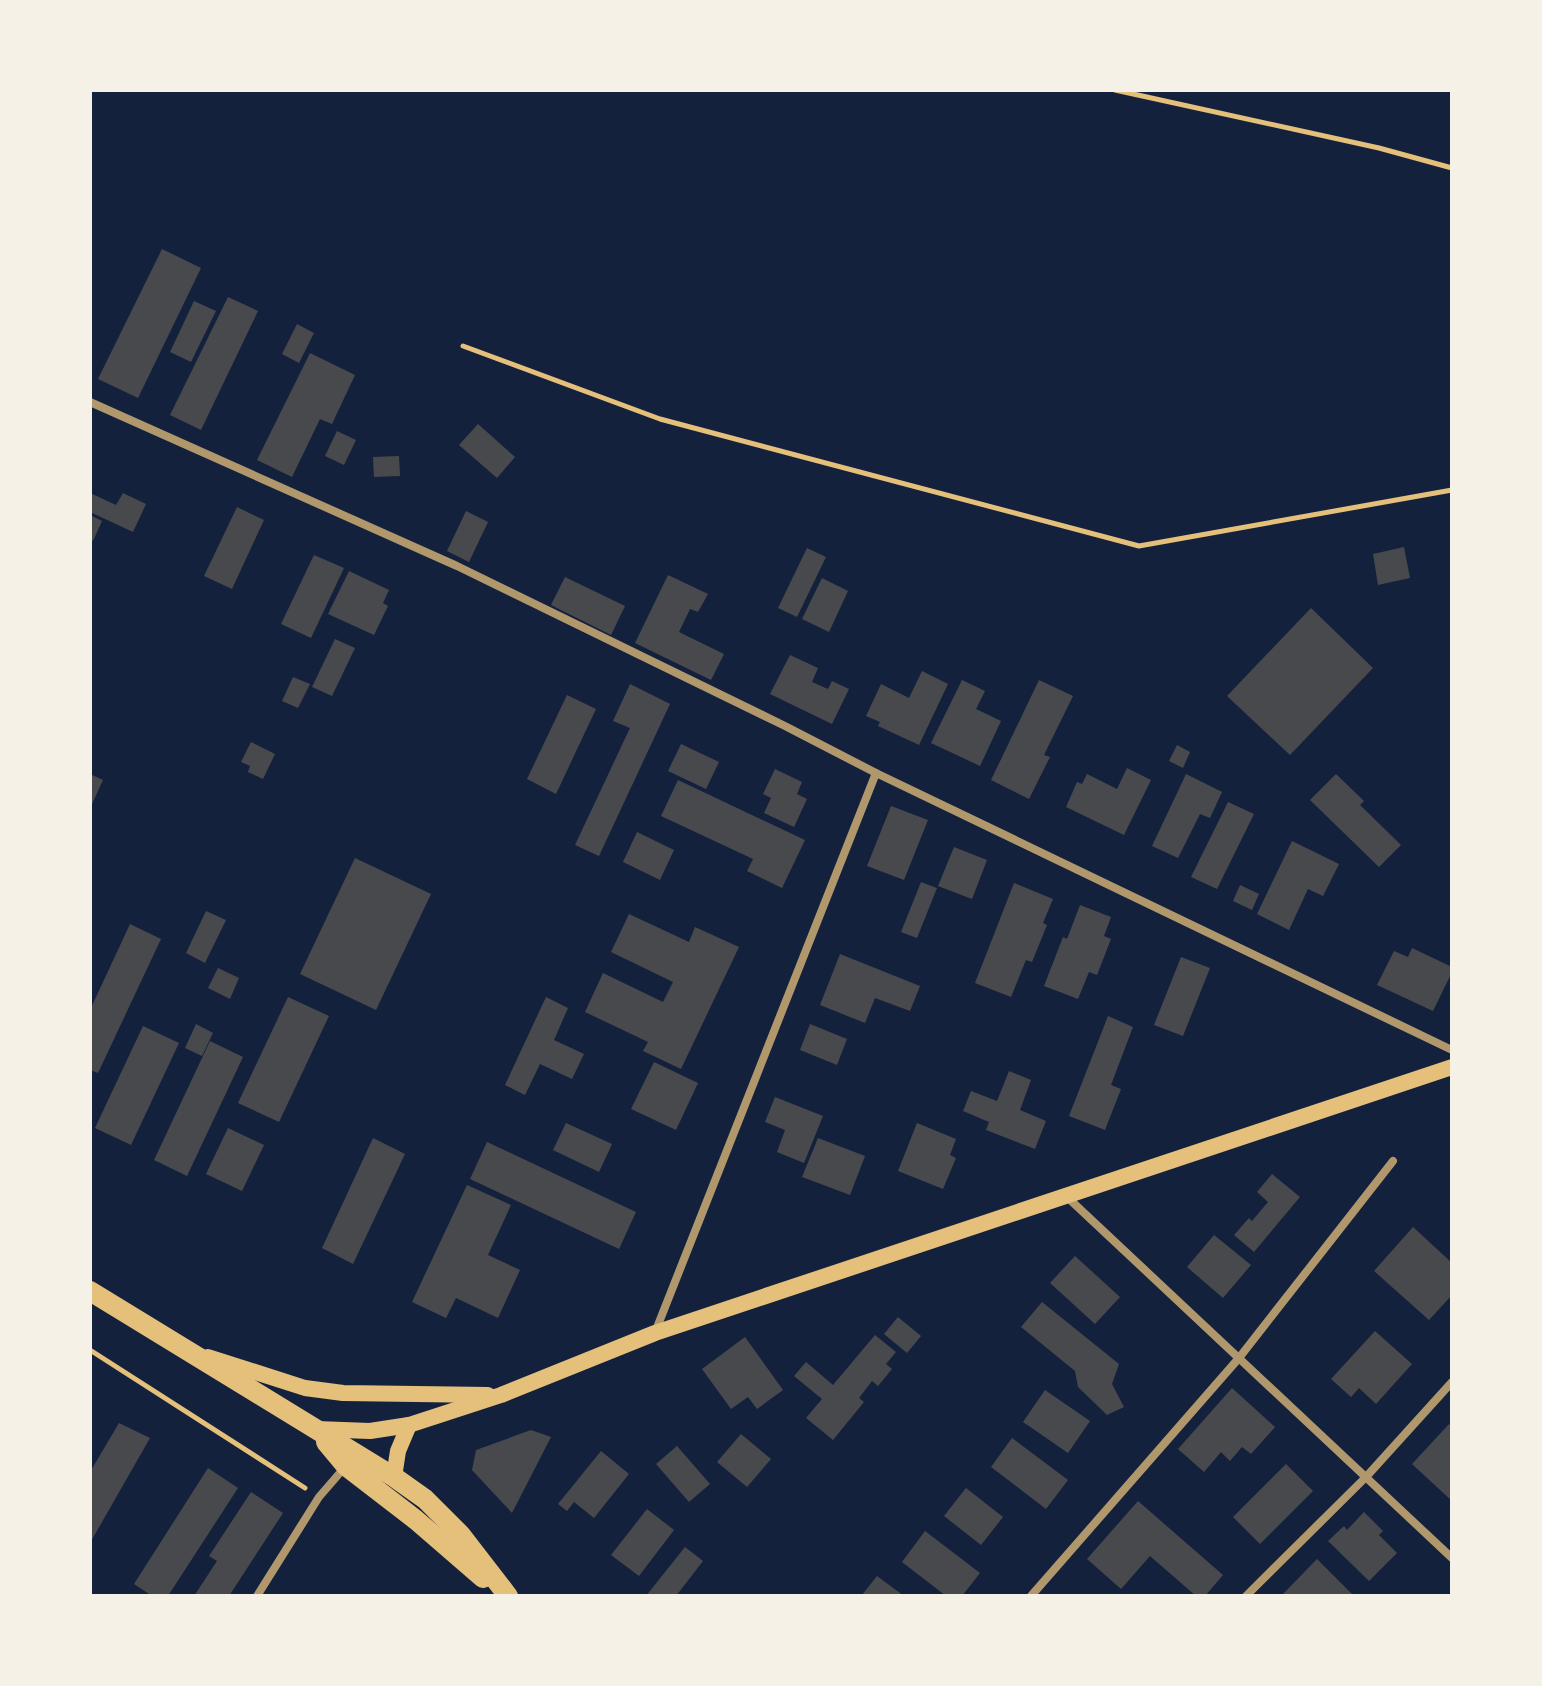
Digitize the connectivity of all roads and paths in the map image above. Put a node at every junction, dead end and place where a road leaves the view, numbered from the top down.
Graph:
1 (1115, 90) edge
2 (1452, 168) edge
3 (463, 346) dead end
4 (90, 402) edge
5 (1452, 490) edge
6 (876, 773) junction
7 (1452, 1050) edge
8 (1452, 1067) edge
9 (1393, 1161) dead end
10 (1066, 1196) junction
11 (90, 1291) edge
12 (655, 1333) junction
13 (90, 1350) edge
14 (192, 1352) junction
15 (1239, 1358) junction
16 (1452, 1382) edge
17 (501, 1395) junction
18 (409, 1425) junction
19 (316, 1429) junction
20 (346, 1466) junction
21 (394, 1477) junction
22 (1366, 1477) junction
23 (319, 1497) junction
24 (1452, 1558) edge
25 (257, 1596) edge
26 (506, 1596) edge
27 (1031, 1596) edge
28 (1246, 1596) edge

1 - 2 path
3 - 5 path
4 - 6 street
6 - 7 street
6 - 12 street
8 - 10 main road
9 - 15 street
10 - 12 main road
10 - 15 street
11 - 14 main road
12 - 17 main road
13 - 23 path
14 - 17 main road
14 - 19 main road
15 - 22 street
15 - 27 street
16 - 22 street
17 - 18 main road
18 - 19 main road
18 - 21 main road
19 - 20 main road
19 - 21 main road
20 - 23 street
20 - 26 main road
21 - 26 main road
22 - 24 street
22 - 28 street
23 - 25 street

